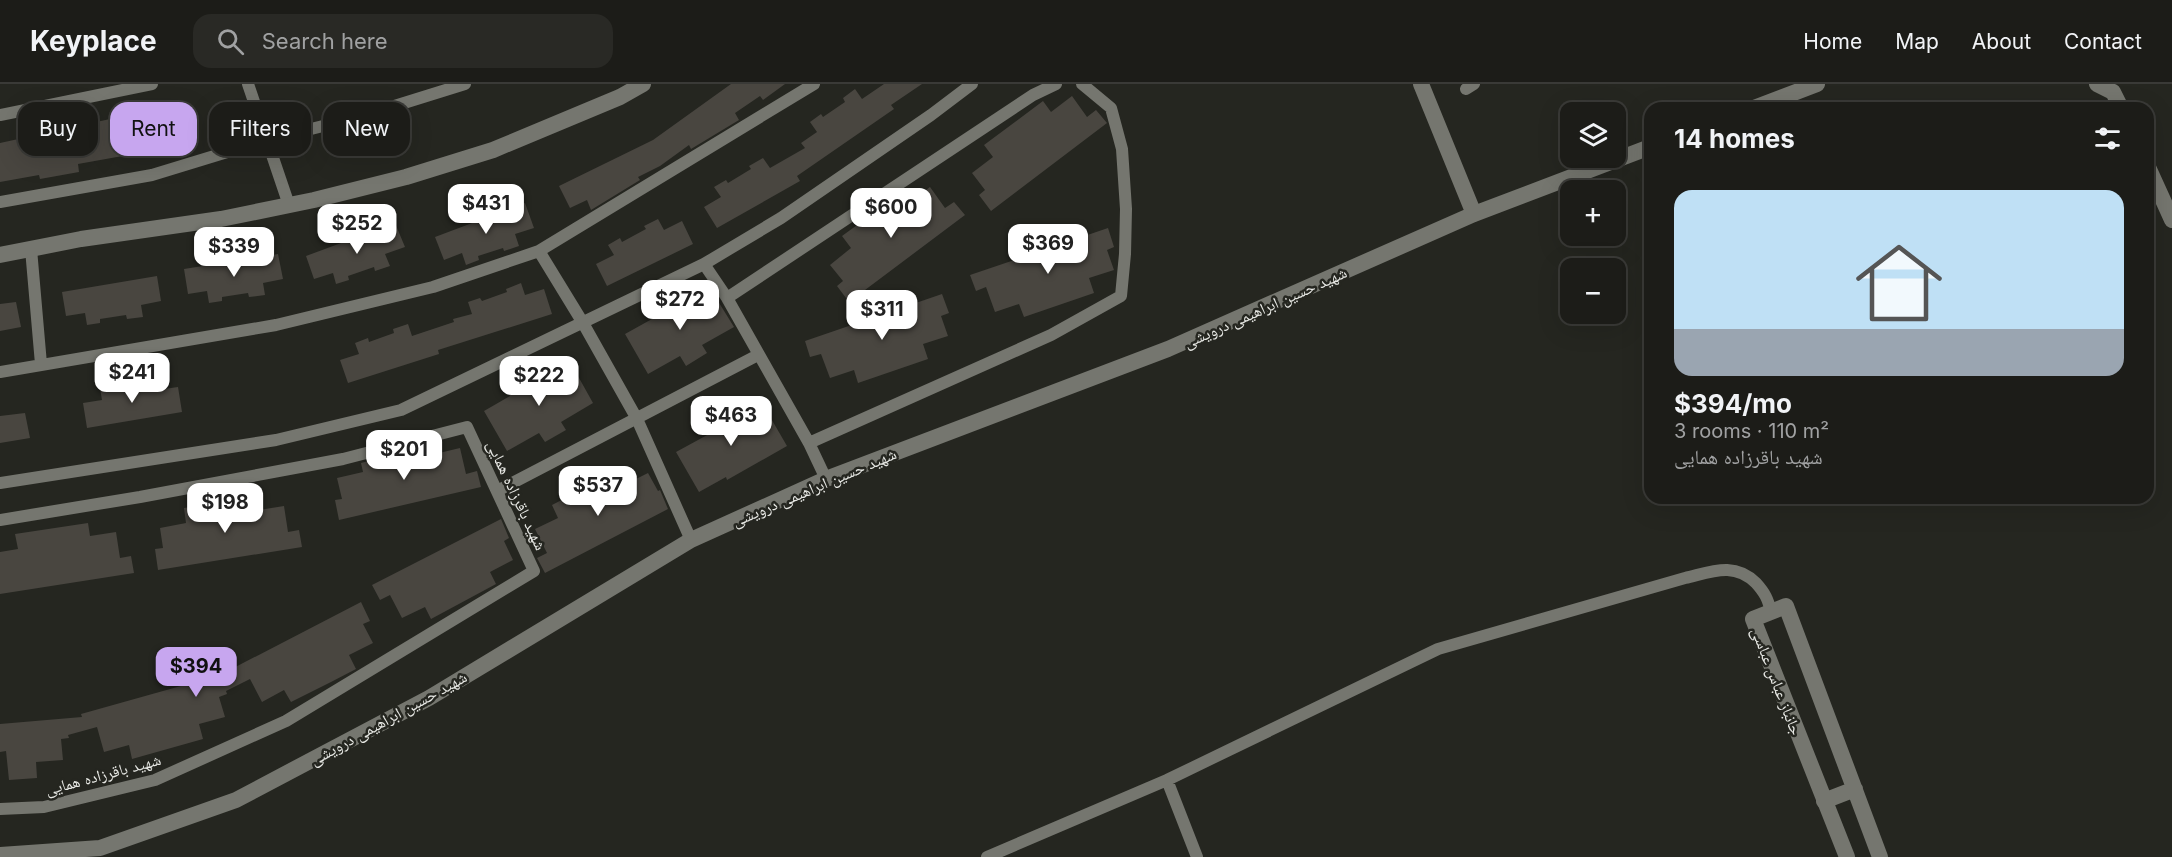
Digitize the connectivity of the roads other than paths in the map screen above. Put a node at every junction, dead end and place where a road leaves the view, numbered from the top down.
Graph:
1 (152, 84) edge
2 (248, 84) edge
3 (465, 84) edge
4 (643, 84) edge
5 (814, 84) edge
6 (972, 84) edge
7 (1056, 84) edge
8 (1082, 84) edge
9 (1421, 84) edge
10 (1817, 84) edge
11 (2097, 84) edge
12 (254, 102) edge
13 (1770, 102) edge
14 (2118, 102) edge
15 (0, 116) edge
16 (311, 129) edge
17 (1644, 149) edge
18 (214, 156) edge
19 (272, 156) edge
20 (2154, 180) edge
21 (0, 202) edge
22 (288, 205) junction
23 (1474, 214) junction
24 (2172, 220) edge
25 (31, 249) junction
26 (539, 251) junction
27 (0, 255) edge
28 (704, 264) junction
29 (727, 298) junction
30 (583, 323) junction
31 (758, 355) junction
32 (41, 364) junction
33 (0, 372) edge
34 (637, 419) junction
35 (809, 443) junction
36 (826, 480) junction
37 (0, 483) edge
38 (497, 491) junction
39 (0, 520) edge
40 (691, 540) junction
41 (1771, 612) junction
42 (1167, 780) junction
43 (1855, 789) junction
44 (1824, 801) junction
45 (0, 809) edge
46 (0, 855) edge
47 (987, 857) edge
48 (1197, 857) edge
49 (1847, 857) edge
50 (1880, 857) edge

1 - 15 street
2 - 12 street
3 - 16 street
4 - 22 street
5 - 26 street
6 - 28 street
7 - 29 street
8 - 35 street
9 - 23 street
10 - 13 street
11 - 14 street
17 - 23 street, شهید حسین ابراهیمی درویشی
18 - 21 street
19 - 22 street
20 - 24 street
22 - 25 street
23 - 36 street, شهید حسین ابراهیمی درویشی
25 - 27 street
25 - 32 street
26 - 30 street
26 - 32 street
28 - 29 street
28 - 30 street
29 - 31 street
30 - 34 street
30 - 37 street
31 - 34 street
31 - 35 street
32 - 33 street
34 - 38 street
34 - 40 street
35 - 36 street
36 - 40 street, شهید حسین ابراهیمی درویشی
38 - 39 street, شهید باقرزاده همایی
38 - 45 street, شهید باقرزاده همایی
40 - 46 street, شهید حسین ابراهیمی درویشی
41 - 42 street
41 - 43 street, جانباز عباس عباسی
41 - 44 street, جانباز عباس عباسی
42 - 47 street
42 - 48 street
43 - 44 street
43 - 50 street, جانباز عباس عباسی
44 - 49 street, جانباز عباس عباسی

